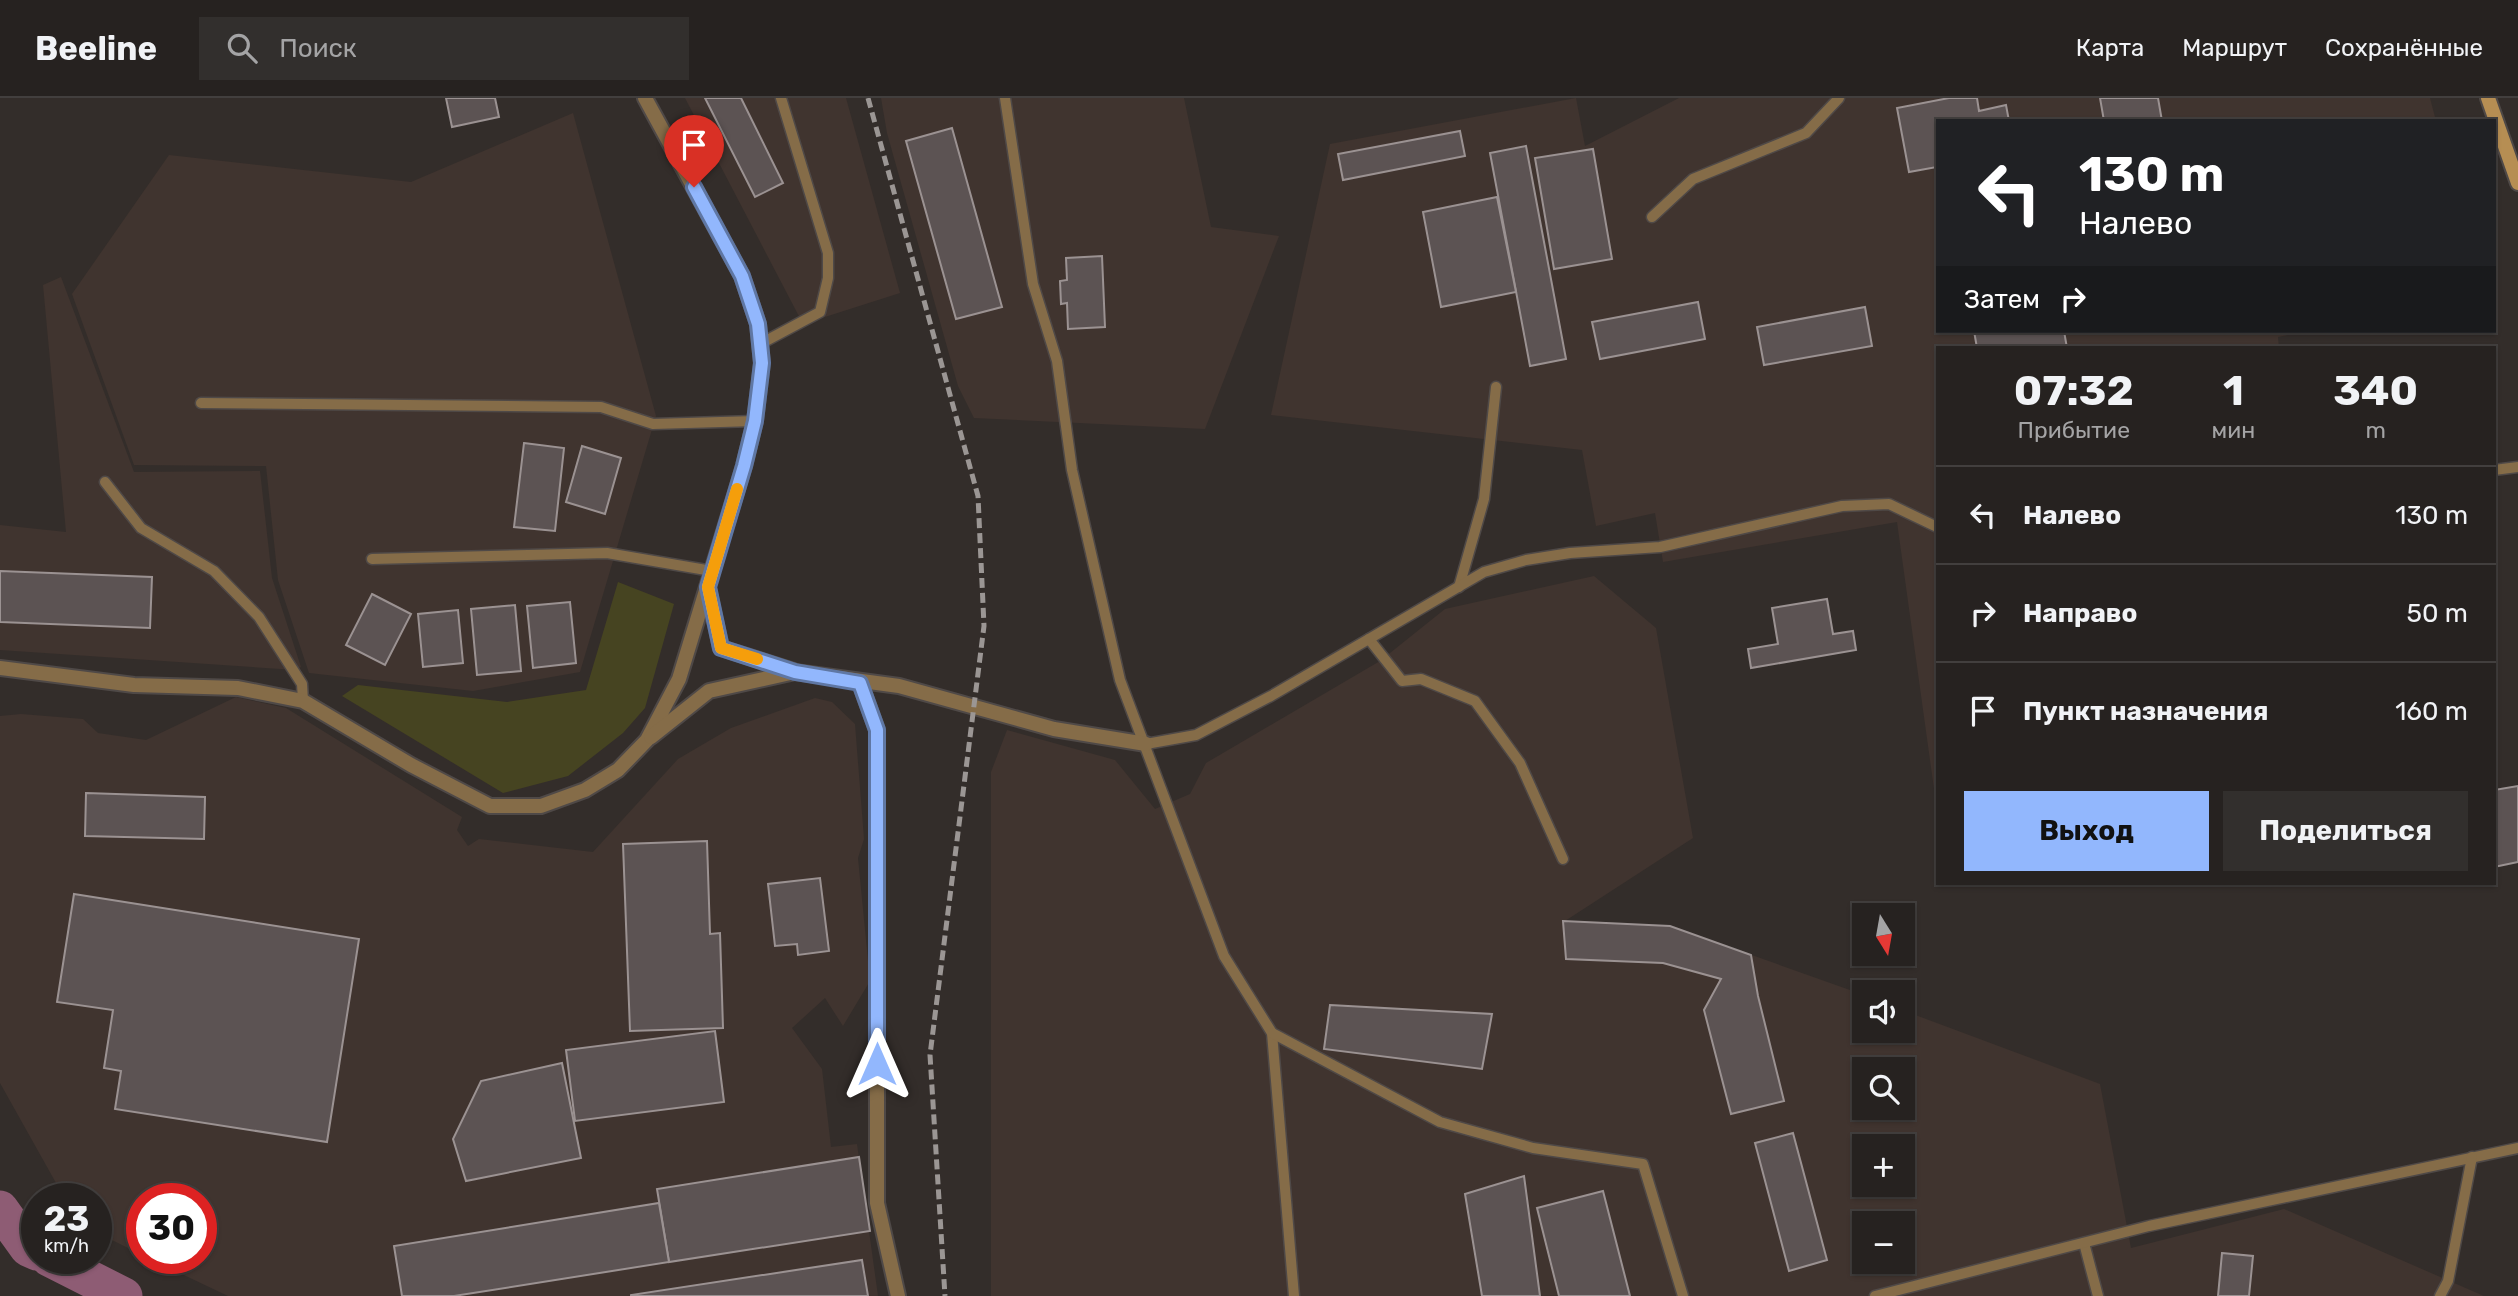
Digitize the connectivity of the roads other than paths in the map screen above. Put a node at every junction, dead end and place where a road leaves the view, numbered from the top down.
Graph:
1 (645, 98) edge
2 (781, 98) edge
3 (1004, 98) edge
4 (1839, 98) edge
5 (2488, 98) edge
6 (2495, 119) edge
7 (2496, 121) edge
8 (2518, 183) edge
9 (1652, 217) dead end
10 (760, 344) junction
11 (1496, 387) dead end
12 (201, 403) dead end
13 (755, 421) junction
14 (2518, 467) edge
15 (2496, 470) edge
16 (104, 482) dead end
17 (1936, 527) edge
18 (372, 559) dead end
19 (712, 571) junction
20 (708, 587) junction
21 (1459, 587) junction
22 (1369, 639) junction
23 (0, 668) edge
24 (795, 672) junction
25 (860, 683) junction
26 (303, 701) junction
27 (647, 740) junction
28 (1146, 744) junction
29 (1563, 859) dead end
30 (1272, 1033) junction
31 (2518, 1148) edge
32 (2472, 1157) junction
33 (2084, 1243) junction
34 (898, 1296) edge
35 (1294, 1296) edge
36 (1683, 1296) edge
37 (1875, 1296) edge
38 (2098, 1296) edge
39 (2440, 1296) edge

1 - 10 street
2 - 10 lane
3 - 28 lane
4 - 9 lane
5 - 6 street
7 - 8 street
10 - 13 street
11 - 21 lane
12 - 13 lane
13 - 19 street
14 - 15 lane
16 - 26 lane
17 - 21 lane
18 - 19 lane
19 - 20 street
20 - 24 street
20 - 27 street
21 - 22 lane
22 - 28 lane
22 - 29 lane
23 - 26 street
24 - 25 street
24 - 27 street
25 - 28 street
25 - 34 street
26 - 27 street
28 - 30 lane
30 - 35 lane
30 - 36 lane
31 - 32 lane
32 - 33 lane
32 - 39 lane
33 - 37 lane
33 - 38 lane

